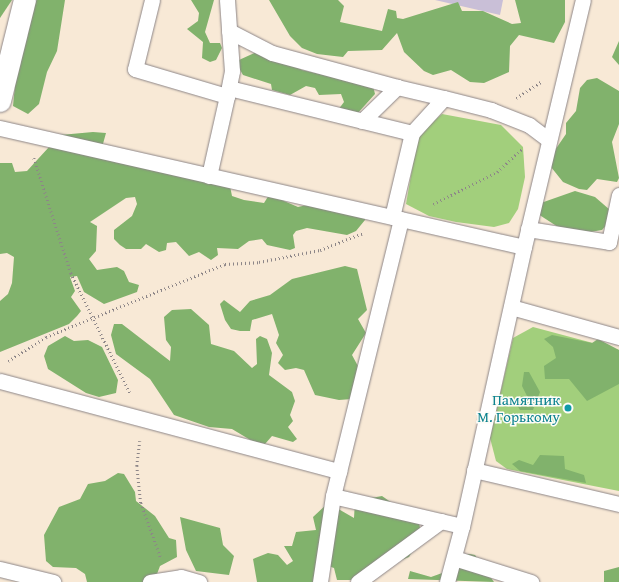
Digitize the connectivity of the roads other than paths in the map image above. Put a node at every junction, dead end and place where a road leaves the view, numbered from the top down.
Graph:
1 (25, 0) edge
2 (152, 0) edge
3 (227, 0) edge
4 (583, 0) edge
5 (229, 32) junction
6 (398, 87) junction
7 (228, 92) junction
8 (444, 98) junction
9 (0, 101) edge
10 (362, 121) junction
11 (0, 128) edge
12 (412, 133) junction
13 (546, 137) junction
14 (209, 176) junction
15 (619, 196) edge
16 (396, 218) junction
17 (528, 229) junction
18 (524, 247) junction
19 (511, 307) junction
20 (619, 337) edge
21 (0, 382) edge
22 (474, 470) junction
23 (339, 471) junction
24 (333, 496) junction
25 (619, 504) edge
26 (441, 521) junction
27 (462, 526) junction
28 (454, 558) junction
29 (0, 569) edge
30 (15, 578) edge
31 (53, 582) edge
32 (150, 582) edge
33 (199, 582) edge
34 (320, 582) edge
35 (358, 582) edge
36 (447, 582) edge
37 (531, 582) edge

1 - 9 street
2 - 7 lane
3 - 5 lane
4 - 13 lane
5 - 6 lane
5 - 7 lane
6 - 8 lane
6 - 10 lane
7 - 10 lane
7 - 14 lane
8 - 12 lane
8 - 13 lane
10 - 12 lane
11 - 14 lane
12 - 16 lane
13 - 17 lane
14 - 16 lane
15 - 17 lane
16 - 18 lane
16 - 23 lane
17 - 18 lane
18 - 19 lane
19 - 20 lane
19 - 22 lane
21 - 23 lane
22 - 25 lane
22 - 27 lane
23 - 24 lane
24 - 26 lane
24 - 34 lane
26 - 27 lane
26 - 35 lane
27 - 28 lane
28 - 36 lane
28 - 37 lane
29 - 30 lane
30 - 31 lane
32 - 33 lane

